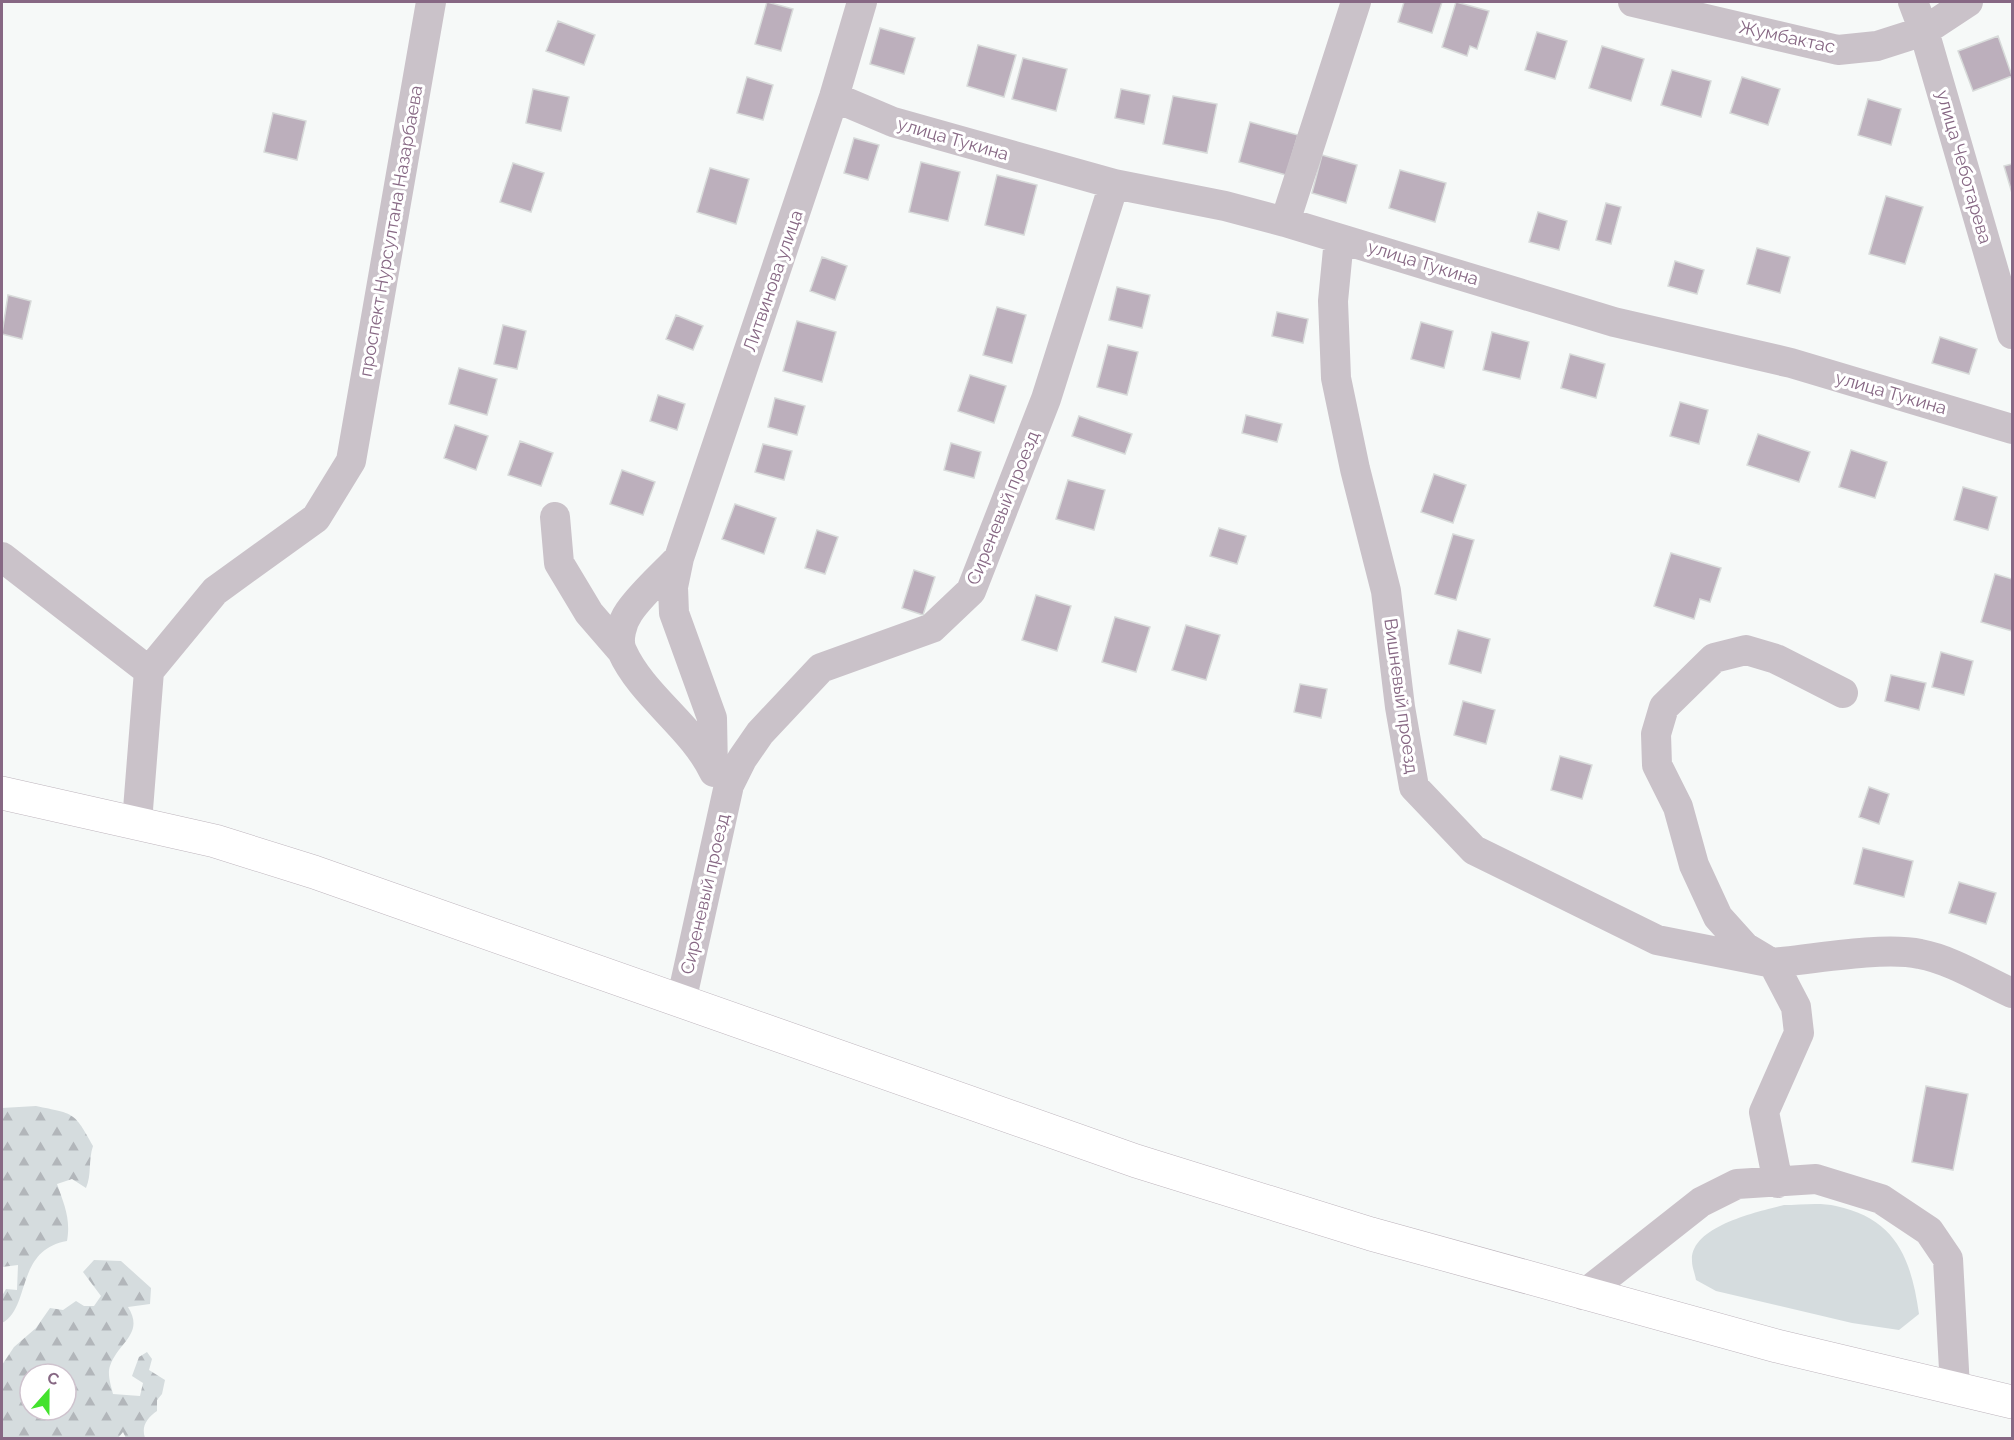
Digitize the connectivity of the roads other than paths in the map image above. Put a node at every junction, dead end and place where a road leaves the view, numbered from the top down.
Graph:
1 (431, 2) edge
2 (862, 2) edge
3 (1356, 2) edge
4 (1633, 2) edge
5 (1913, 2) edge
6 (1968, 2) edge
7 (1924, 31) junction
8 (834, 97) junction
9 (1114, 183) junction
10 (1285, 222) junction
11 (1339, 239) junction
12 (2013, 334) edge
13 (2013, 429) edge
14 (555, 517) dead end
15 (2, 556) edge
16 (679, 558) junction
17 (621, 650) junction
18 (149, 671) junction
19 (1843, 693) dead end
20 (713, 770) junction
21 (2, 793) edge
22 (722, 819) junction
23 (136, 822) junction
24 (1773, 963) junction
25 (2013, 993) edge
26 (681, 1002) junction
27 (1778, 1184) junction
28 (1583, 1294) junction
29 (1955, 1388) junction
30 (2013, 1401) edge

1 - 18 street, проспект Нурсултана Назарбаева
2 - 8 street, Литвинова улица
3 - 10 street
4 - 7 street, Жумбактас
5 - 7 street, улица Чеботарева
6 - 7 street, Жумбактас
7 - 12 street, улица Чеботарева
8 - 9 street, улица Тукина
8 - 16 street, Литвинова улица
9 - 10 street, улица Тукина
9 - 22 street, Сиреневый проезд
10 - 11 street, улица Тукина
11 - 13 street, улица Тукина
11 - 24 street, Вишневый проезд
14 - 17 street
15 - 18 street
16 - 17 street
16 - 20 street, Литвинова улица
17 - 20 street
18 - 23 street
19 - 24 street
20 - 22 street, Литвинова улица
21 - 23 main road
22 - 26 street, Сиреневый проезд
23 - 26 main road
24 - 25 street, Вишневый проезд
24 - 27 street
26 - 28 main road
27 - 28 street
27 - 29 street
28 - 29 main road
29 - 30 main road

